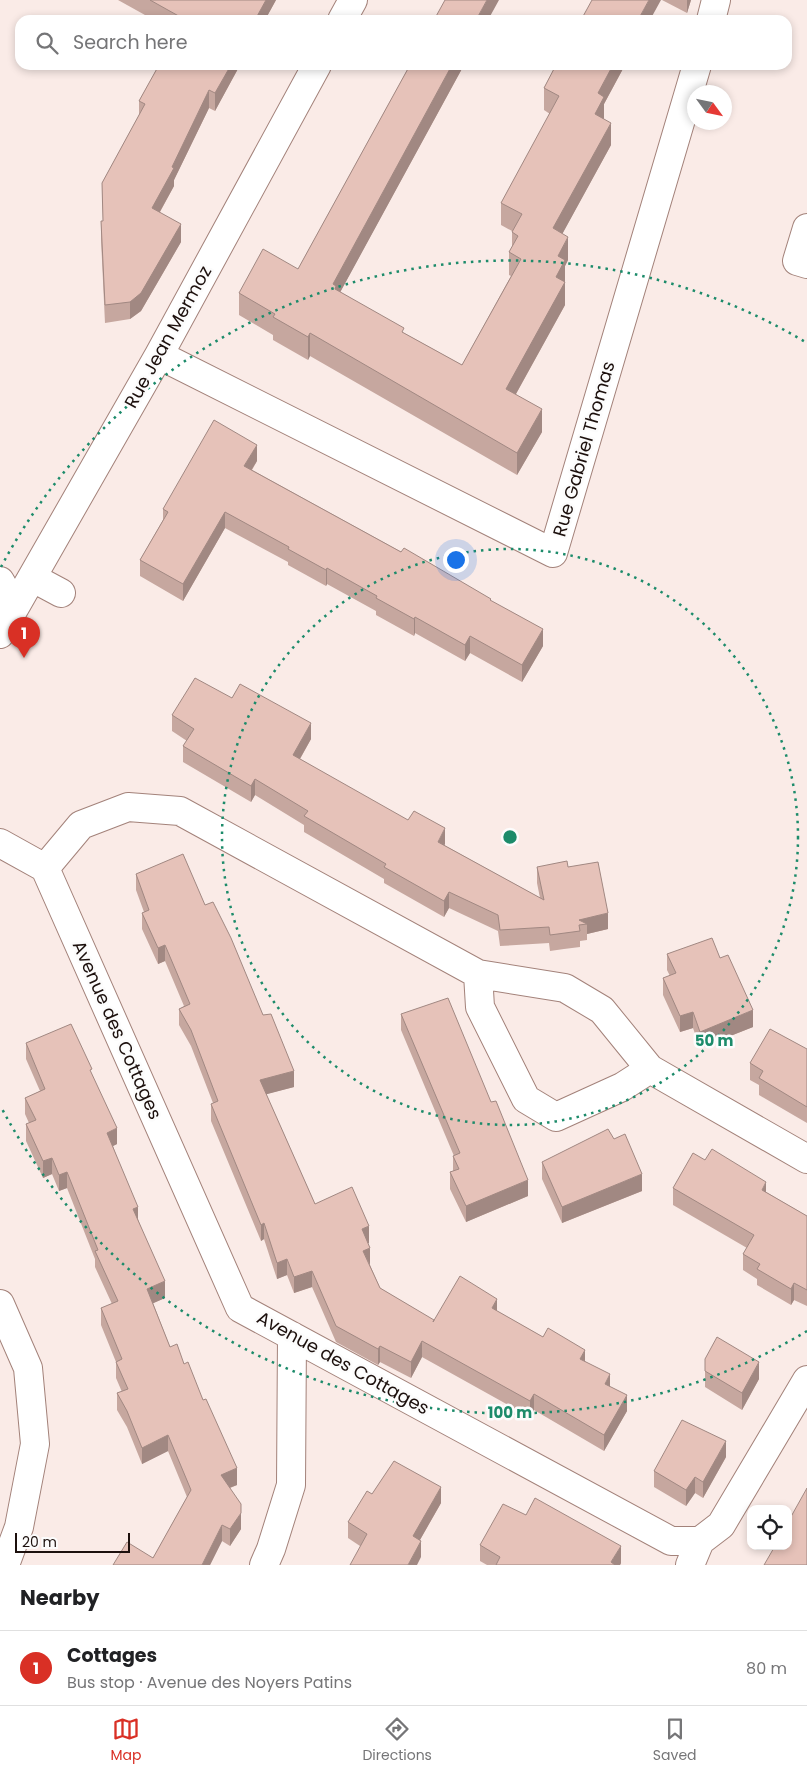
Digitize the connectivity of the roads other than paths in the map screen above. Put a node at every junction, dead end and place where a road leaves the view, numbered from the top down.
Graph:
1 (353, 0) edge
2 (716, 0) edge
3 (345, 15) edge
4 (712, 15) edge
5 (314, 70) edge
6 (696, 70) edge
7 (807, 228) edge
8 (807, 264) edge
9 (159, 355) junction
10 (33, 578) junction
11 (0, 581) edge
12 (61, 593) dead end
13 (15, 607) junction
14 (0, 634) edge
15 (0, 843) edge
16 (45, 868) junction
17 (478, 974) junction
18 (650, 1070) junction
19 (807, 1159) edge
20 (0, 1304) edge
21 (292, 1336) junction
22 (807, 1380) edge
23 (695, 1553) edge
24 (5, 1565) edge
25 (264, 1565) edge

1 - 3 street
2 - 4 street
5 - 9 street, Rue Jean Mermoz
6 - 9 street, Rue Gabriel Thomas
7 - 8 street
9 - 10 street, Rue Jean Mermoz
10 - 12 street
10 - 13 street, Rue Jean Mermoz
11 - 13 street
13 - 14 street, Rue Jean Mermoz
15 - 16 street
16 - 17 street
16 - 21 street, Avenue des Cottages
17 - 18 street
17 - 18 street
18 - 19 street
20 - 24 street
21 - 23 street, Avenue des Cottages
21 - 25 street
22 - 23 street, Avenue des Cottages

